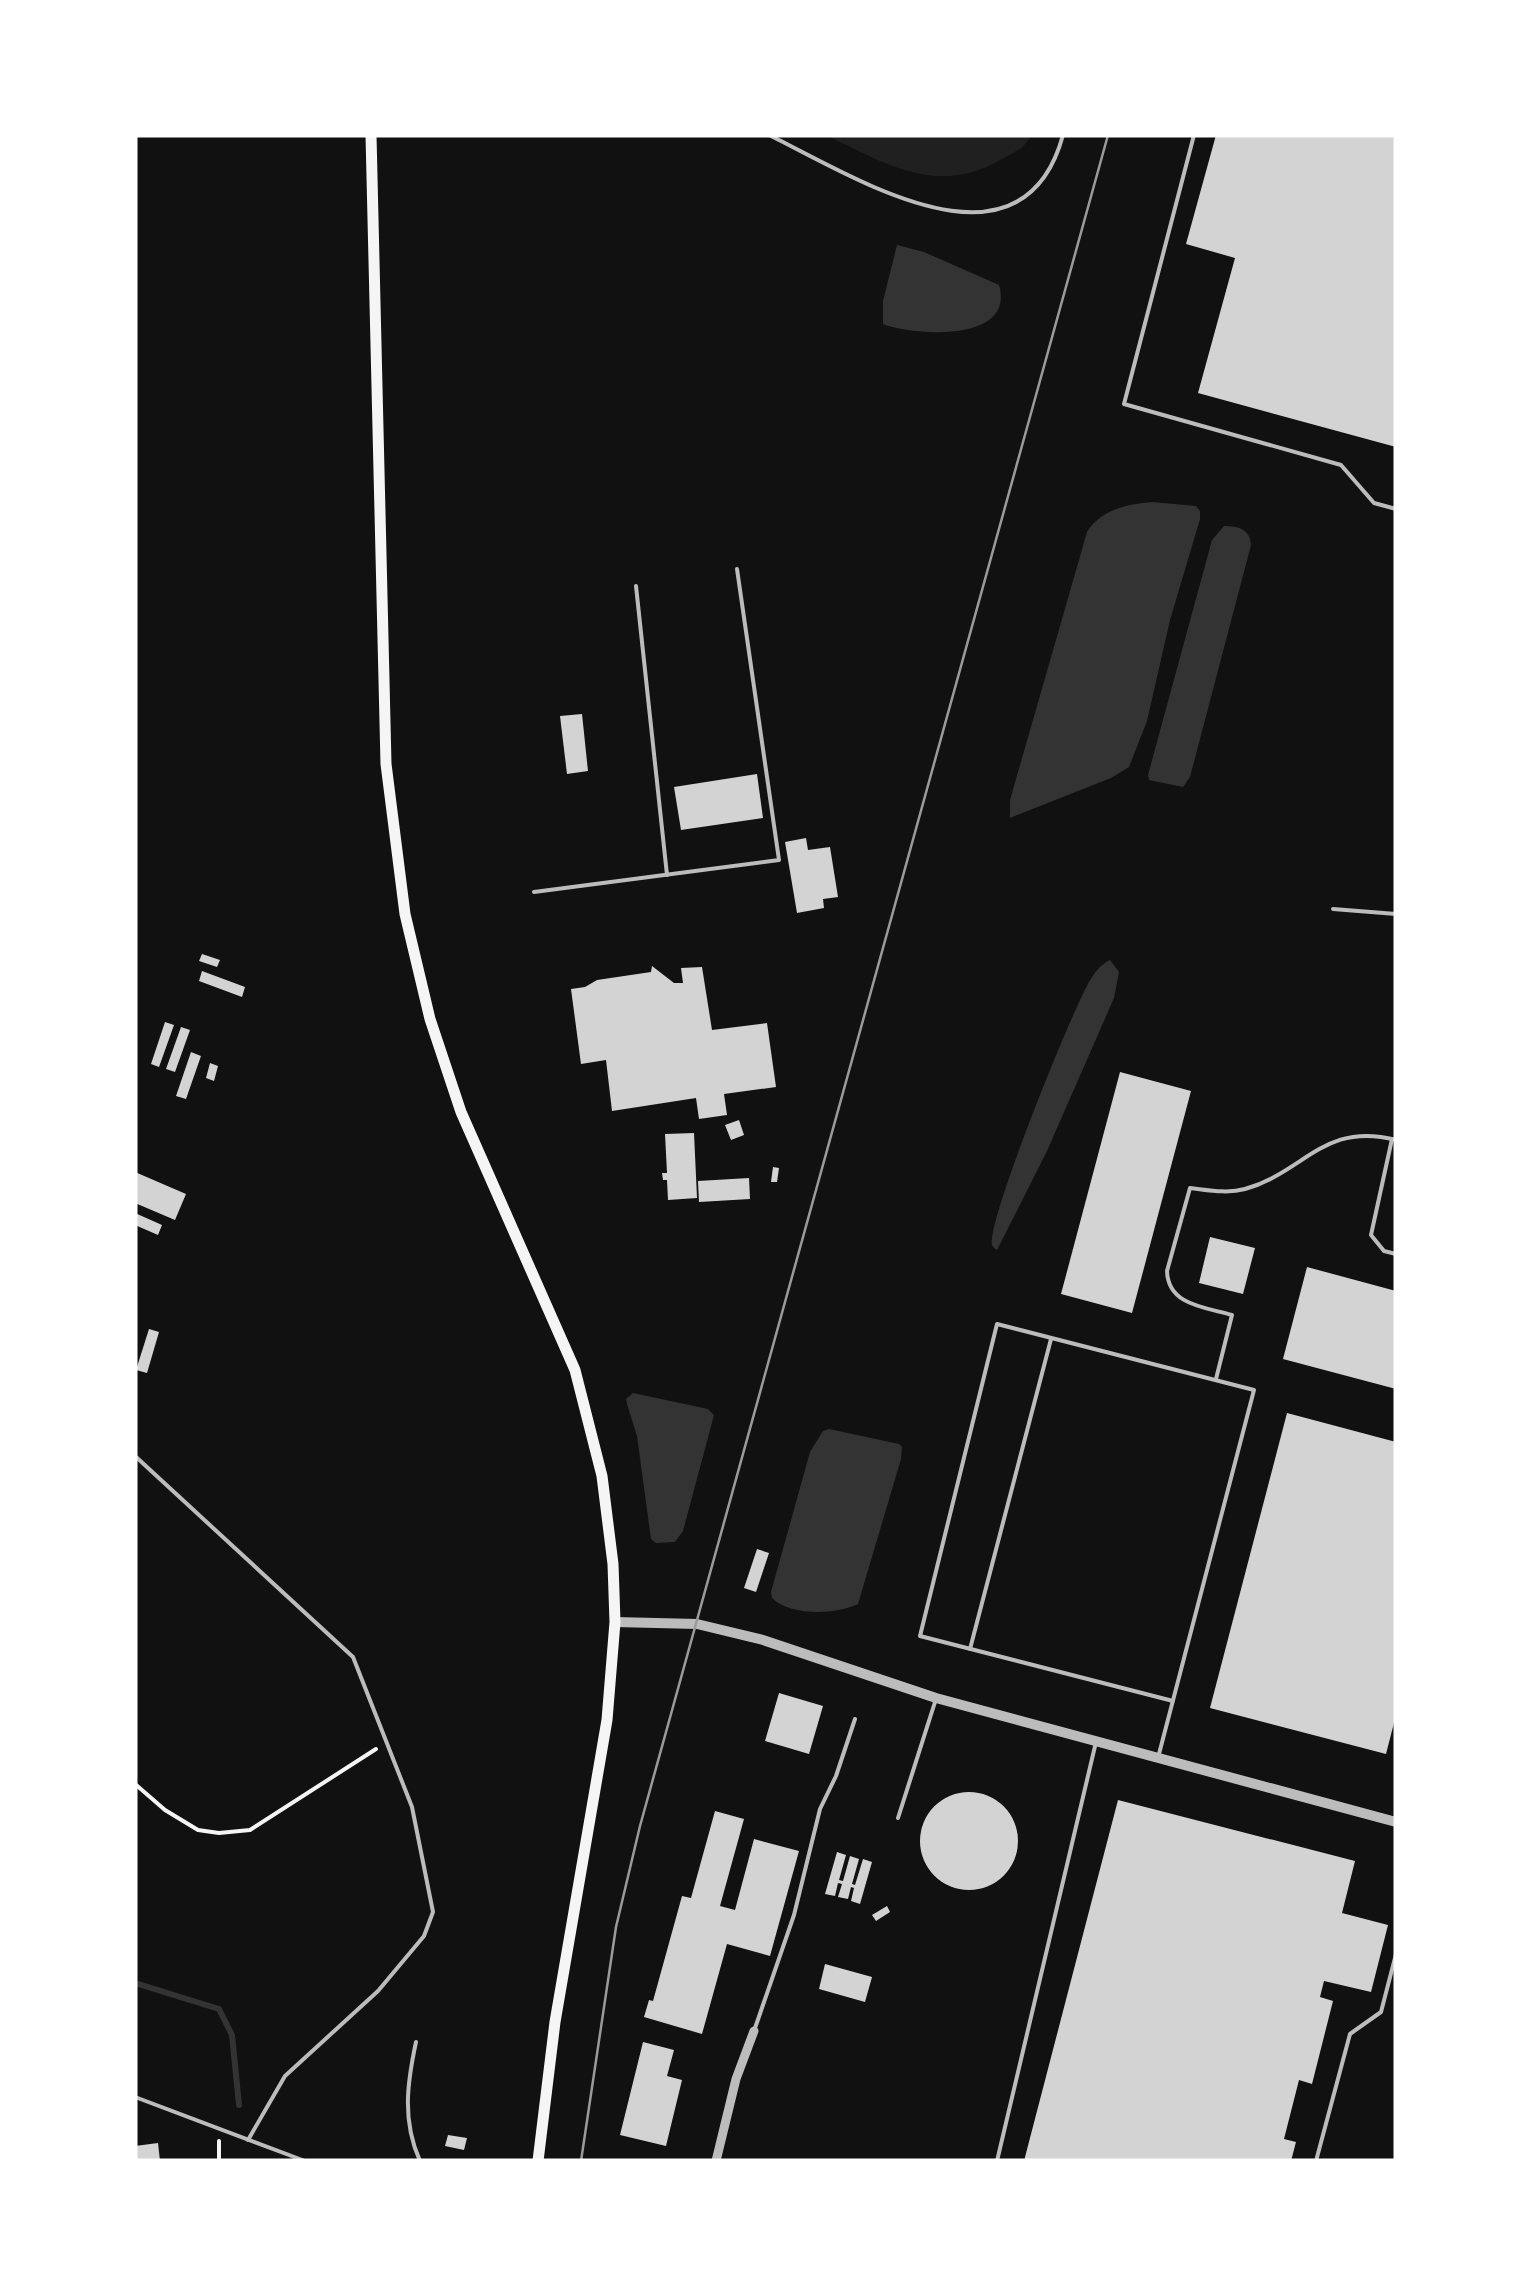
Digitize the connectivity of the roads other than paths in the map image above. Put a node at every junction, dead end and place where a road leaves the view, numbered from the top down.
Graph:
1 (371, 135) edge
2 (768, 135) edge
3 (1063, 135) edge
4 (1194, 135) edge
5 (1396, 509) edge
6 (737, 569) dead end
7 (636, 586) dead end
8 (666, 875) junction
9 (534, 892) dead end
10 (1333, 910) dead end
11 (1396, 914) edge
12 (1394, 1139) edge
13 (1396, 1254) edge
14 (1051, 1337) junction
15 (1216, 1380) junction
16 (135, 1456) edge
17 (615, 1622) junction
18 (970, 1649) junction
19 (936, 1698) junction
20 (1173, 1701) junction
21 (855, 1718) dead end
22 (1096, 1742) junction
23 (1158, 1759) junction
24 (898, 1818) dead end
25 (1396, 1822) edge
26 (1396, 1954) edge
27 (754, 2031) joint
28 (416, 2042) dead end
29 (135, 2097) edge
30 (248, 2140) junction
31 (306, 2161) edge
32 (420, 2161) edge
33 (538, 2161) edge
34 (716, 2161) edge
35 (997, 2161) edge
36 (1316, 2161) edge

1 - 17 main road
2 - 3 lane
4 - 5 lane
6 - 8 lane
7 - 8 lane
8 - 9 lane
10 - 11 lane
12 - 13 lane
12 - 15 lane
14 - 15 lane
14 - 18 lane
14 - 18 lane
15 - 20 lane
16 - 30 lane
17 - 19 street
17 - 33 main road
18 - 20 lane
19 - 22 street
19 - 24 lane
20 - 23 lane
21 - 27 lane
22 - 23 street
22 - 35 lane
23 - 25 street
26 - 36 lane
27 - 34 street
28 - 32 lane
29 - 30 lane
30 - 31 lane

